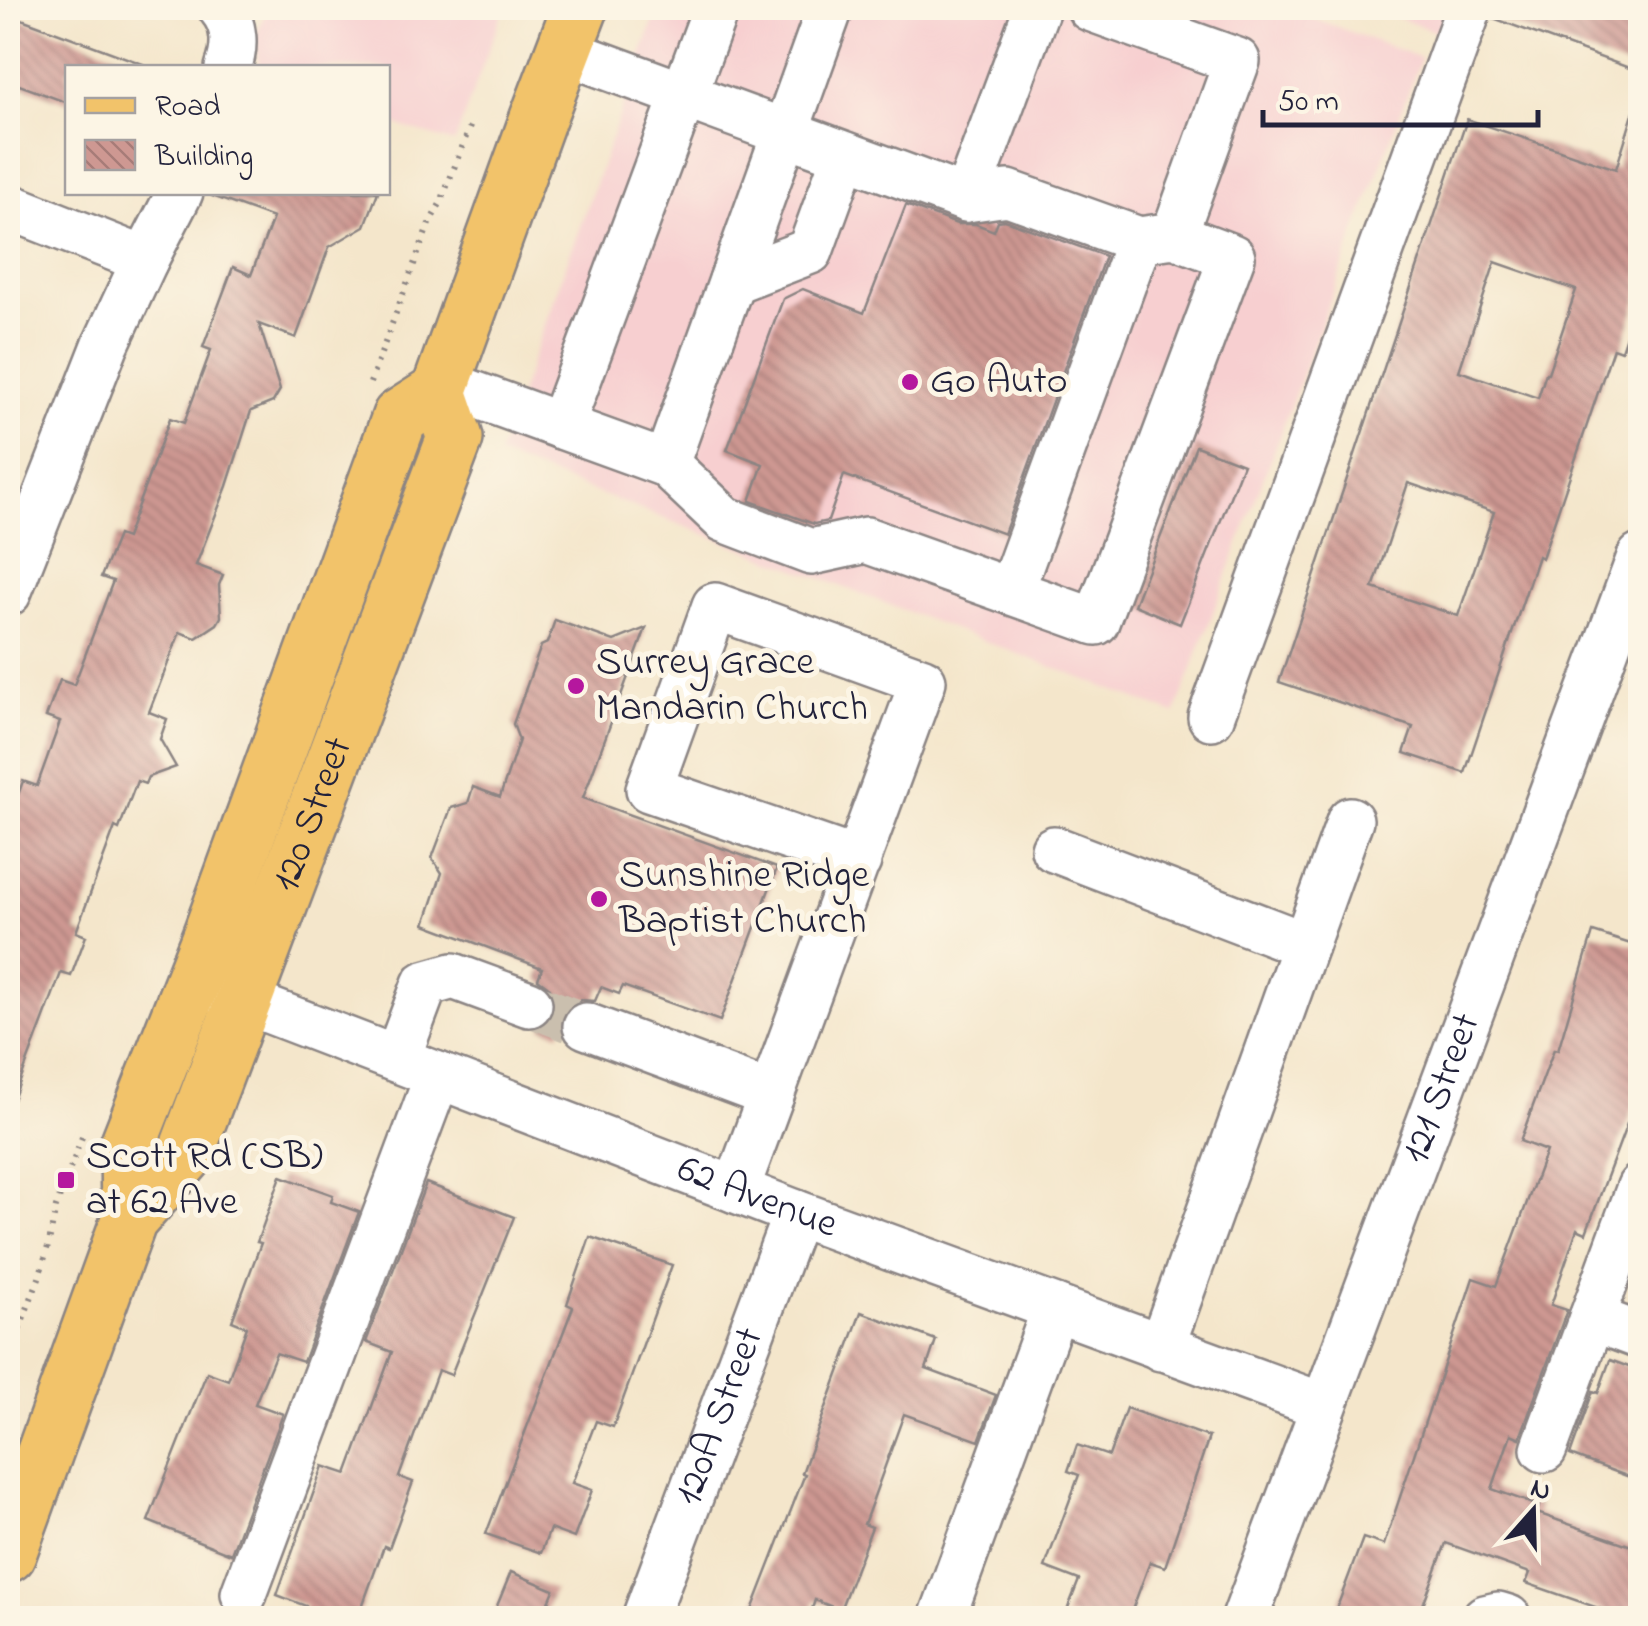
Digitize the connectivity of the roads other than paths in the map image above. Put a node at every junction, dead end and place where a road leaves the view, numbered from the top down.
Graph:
1 (221, 8) edge
2 (716, 8) edge
3 (830, 8) edge
4 (1037, 8) edge
5 (1090, 8) edge
6 (1469, 8) edge
7 (572, 29) edge
8 (231, 60) edge
9 (683, 95) junction
10 (785, 133) junction
11 (845, 154) junction
12 (178, 195) edge
13 (966, 199) junction
14 (8, 206) edge
15 (1157, 238) junction
16 (145, 260) junction
17 (732, 281) junction
18 (441, 388) junction
19 (561, 426) junction
20 (666, 464) junction
21 (1640, 557) edge
22 (1011, 591) junction
23 (8, 593) edge
24 (1211, 717) dead end
25 (1350, 820) dead end
26 (1054, 848) dead end
27 (858, 861) junction
28 (1305, 945) junction
29 (193, 981) junction
30 (244, 1000) junction
31 (529, 1004) tunnel mouth
32 (586, 1026) tunnel mouth
33 (418, 1067) junction
34 (772, 1095) junction
35 (1640, 1187) edge
36 (736, 1190) junction
37 (796, 1214) junction
38 (129, 1220) junction
39 (1055, 1308) junction
40 (1592, 1318) junction
41 (1640, 1336) edge
42 (1161, 1348) junction
43 (1323, 1406) junction
44 (1544, 1450) dead end
45 (8, 1554) edge
46 (244, 1594) dead end
47 (645, 1618) edge
48 (942, 1618) edge
49 (1245, 1618) edge
50 (1485, 1618) edge
51 (1508, 1618) edge

1 - 8 street
2 - 9 street
3 - 10 street
4 - 13 street
5 - 15 street
6 - 24 street
7 - 9 street
7 - 18 main road
9 - 10 street
9 - 19 street
10 - 11 street
10 - 17 street
11 - 13 street
11 - 17 street
12 - 16 street
13 - 15 street
14 - 16 street
15 - 22 street
15 - 22 street
16 - 23 street
17 - 20 street
18 - 19 street
18 - 29 main road, 120 Street
18 - 30 main road, 120 Street
19 - 20 street
20 - 22 street
21 - 43 street, 121 Street
25 - 28 street
26 - 28 street
27 - 27 street
27 - 34 street
28 - 42 street
29 - 30 street, 62 Avenue
29 - 38 main road, 120 Street
30 - 33 street, 62 Avenue
30 - 38 main road, 120 Street
31 - 33 street
32 - 34 street
33 - 36 street, 62 Avenue
33 - 46 street
34 - 36 street
35 - 40 street
36 - 37 street, 62 Avenue
37 - 39 street, 62 Avenue
37 - 47 street, 120A Street
38 - 45 main road, 120 Street
39 - 42 street, 62 Avenue
39 - 48 street
40 - 41 street
40 - 44 street
42 - 43 street, 62 Avenue
43 - 49 street, 121 Street
50 - 51 street

